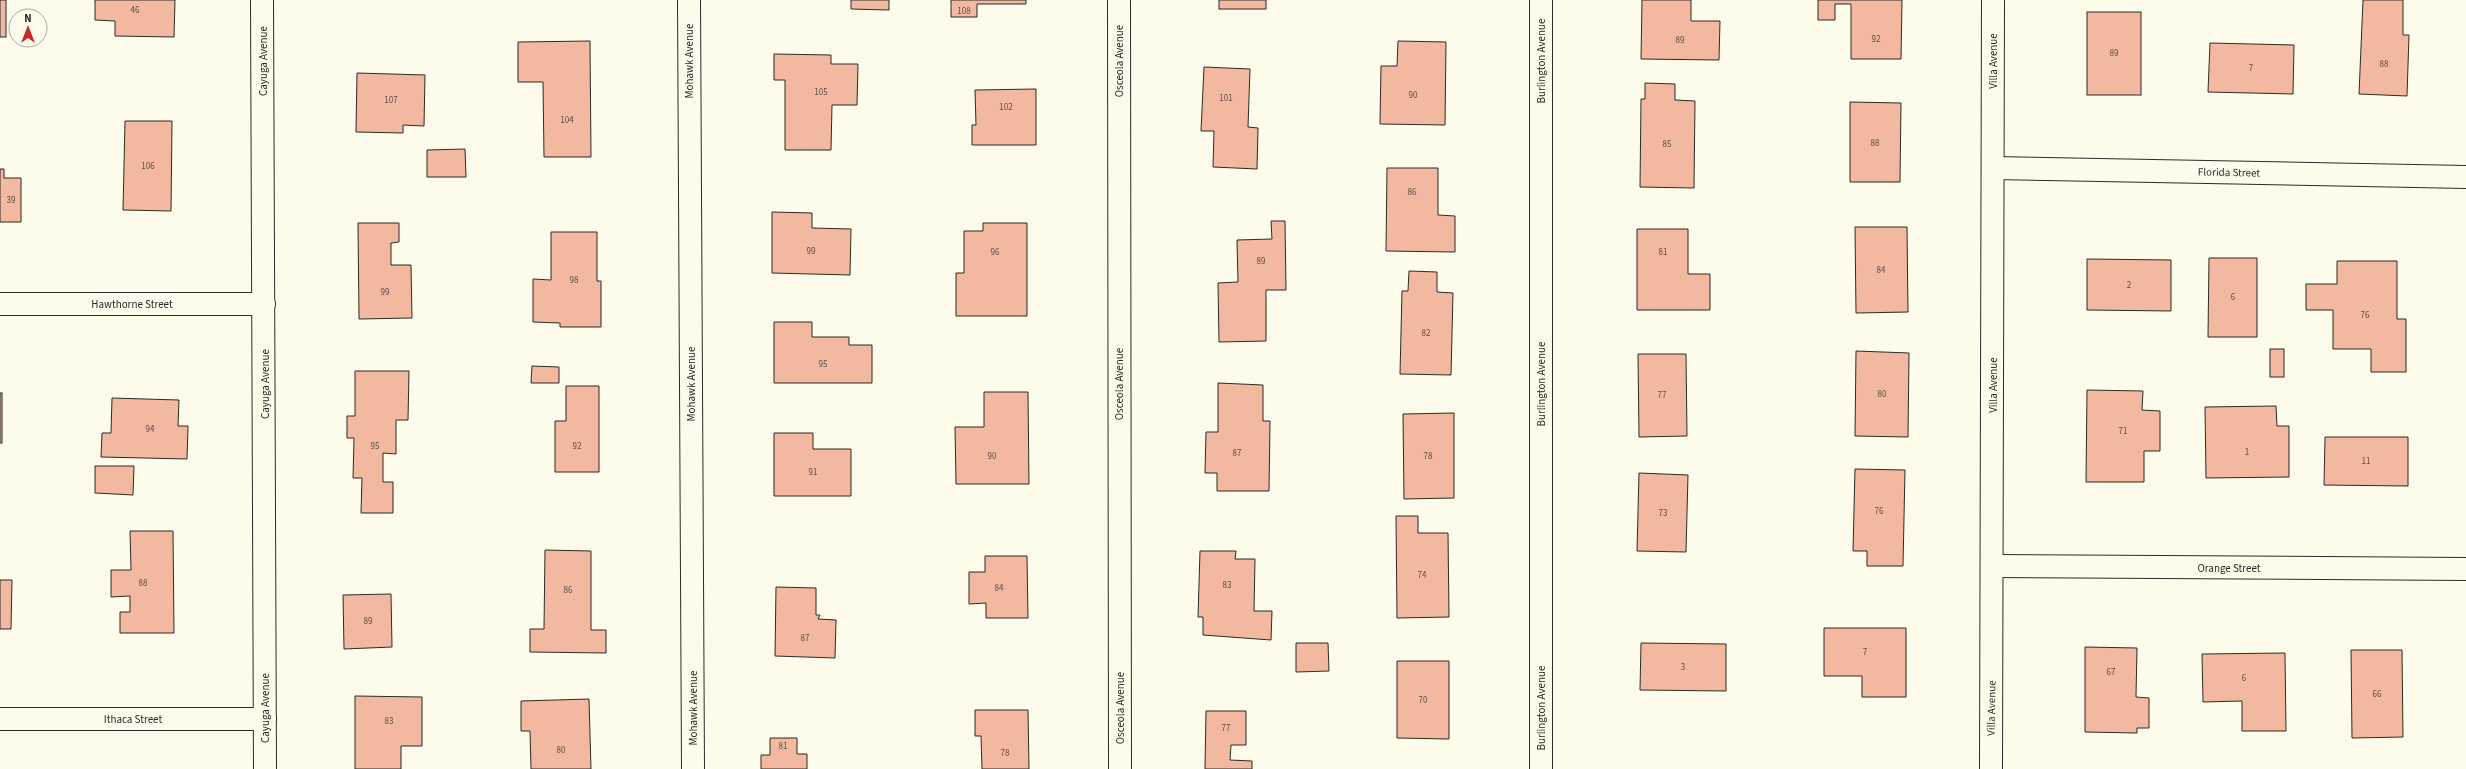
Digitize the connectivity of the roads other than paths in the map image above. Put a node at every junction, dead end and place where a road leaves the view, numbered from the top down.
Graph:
1 (262, 0) edge
2 (688, 0) edge
3 (1119, 0) edge
4 (1540, 0) edge
5 (1993, 0) edge
6 (1993, 168) junction
7 (2466, 177) edge
8 (0, 304) edge
9 (264, 304) junction
10 (1993, 566) junction
11 (2466, 569) edge
12 (0, 719) edge
13 (265, 719) junction
14 (265, 769) edge
15 (694, 769) edge
16 (1120, 769) edge
17 (1541, 769) edge
18 (1991, 769) edge

1 - 9 street, Cayuga Avenue
2 - 15 street, Mohawk Avenue
3 - 16 street, Osceola Avenue
4 - 17 street, Burlington Avenue
5 - 6 street, Villa Avenue
6 - 7 street, Florida Street
6 - 10 street, Villa Avenue
8 - 9 street, Hawthorne Street
9 - 13 street, Cayuga Avenue
10 - 11 street, Orange Street
10 - 18 street, Villa Avenue
12 - 13 street, Ithaca Street
13 - 14 street, Cayuga Avenue

